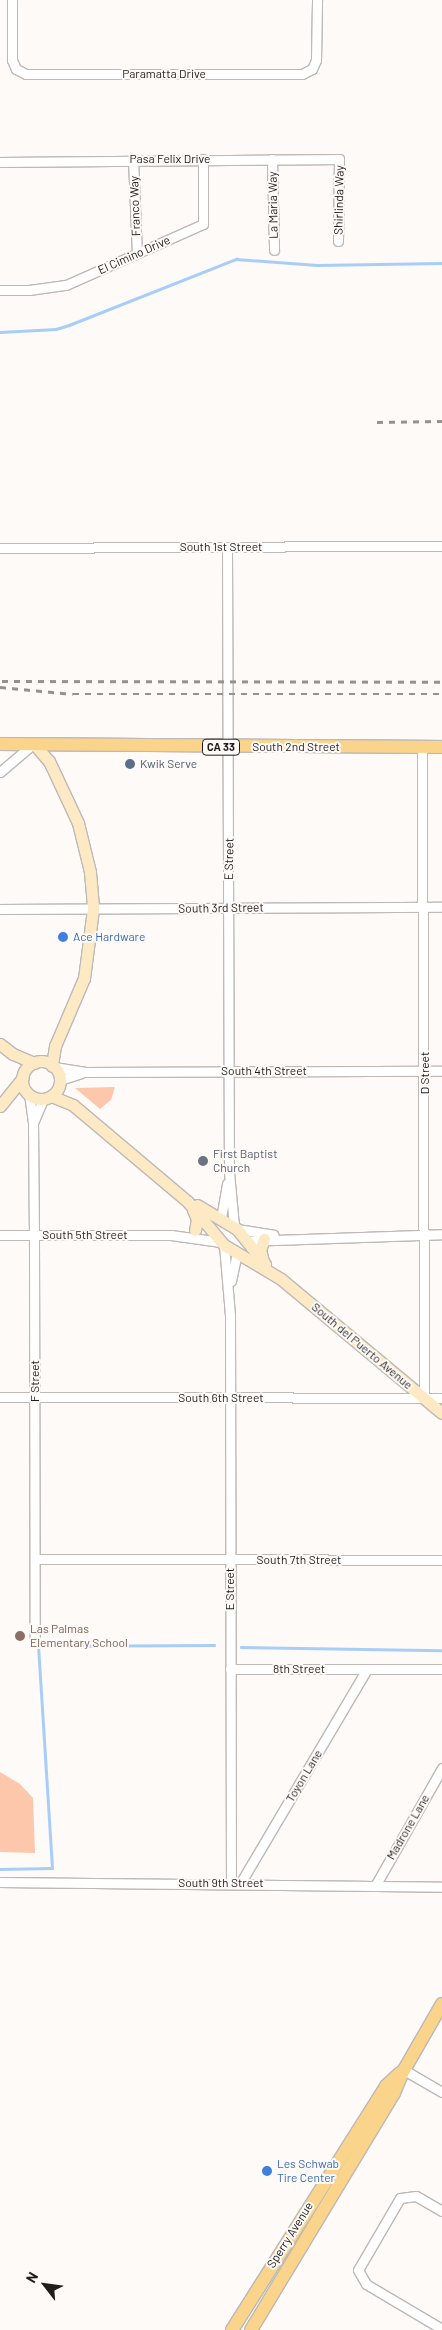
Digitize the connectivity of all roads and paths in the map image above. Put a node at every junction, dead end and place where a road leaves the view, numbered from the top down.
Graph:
1 (12, 0) edge
2 (317, 0) edge
3 (134, 159) junction
4 (203, 159) junction
5 (272, 159) junction
6 (339, 159) joint
7 (0, 162) edge
8 (338, 241) dead end
9 (274, 250) dead end
10 (137, 253) junction
11 (0, 290) edge
12 (442, 546) edge
13 (227, 547) junction
14 (0, 548) edge
15 (0, 744) edge
16 (34, 744) junction
17 (230, 747) junction
18 (422, 747) junction
19 (442, 747) edge
20 (0, 772) edge
21 (425, 906) junction
22 (442, 907) edge
23 (0, 909) edge
24 (93, 909) junction
25 (228, 909) junction
26 (58, 1039) junction
27 (0, 1044) edge
28 (13, 1054) junction
29 (37, 1063) junction
30 (53, 1066) junction
31 (229, 1071) junction
32 (425, 1071) junction
33 (442, 1071) edge
34 (86, 1072) junction
35 (23, 1075) junction
36 (59, 1083) junction
37 (28, 1094) junction
38 (47, 1098) junction
39 (1, 1104) edge
40 (72, 1105) junction
41 (33, 1123) junction
42 (229, 1172) junction
43 (185, 1198) junction
44 (220, 1218) junction
45 (211, 1228) junction
46 (236, 1228) junction
47 (195, 1230) junction
48 (425, 1234) junction
49 (442, 1234) edge
50 (0, 1235) edge
51 (34, 1235) junction
52 (170, 1235) junction
53 (291, 1237) junction
54 (264, 1239) junction
55 (247, 1242) junction
56 (222, 1244) junction
57 (237, 1254) junction
58 (265, 1264) junction
59 (281, 1279) junction
60 (229, 1296) junction
61 (0, 1397) edge
62 (35, 1397) junction
63 (230, 1398) junction
64 (424, 1398) junction
65 (442, 1398) edge
66 (442, 1414) edge
67 (35, 1559) junction
68 (230, 1560) junction
69 (442, 1560) edge
70 (35, 1640) dead end
71 (230, 1669) junction
72 (367, 1669) junction
73 (442, 1669) edge
74 (442, 1768) edge
75 (0, 1882) edge
76 (241, 1882) junction
77 (231, 1883) junction
78 (375, 1886) junction
79 (442, 1887) edge
80 (442, 2004) edge
81 (404, 2070) junction
82 (442, 2092) edge
83 (442, 2211) edge
84 (442, 2329) edge
85 (232, 2330) edge
86 (251, 2330) edge

1 - 2 street, Paramatta Drive
3 - 4 street, Pasa Felix Drive
3 - 7 street, Pasa Felix Drive
3 - 10 street, Franco Way
4 - 5 street, Pasa Felix Drive
4 - 10 street, El Cimino Drive
5 - 6 street, Pasa Felix Drive
5 - 9 street, La Maria Way
6 - 8 street, Shirlinda Way
10 - 11 street, El Cimino Drive
12 - 13 street, South 1st Street
13 - 14 street, South 1st Street
13 - 17 street, E Street
15 - 16 main road, South 2nd Street / CA 33
16 - 17 main road, South 2nd Street / CA 33
16 - 20 street
16 - 24 street
17 - 18 main road, South 2nd Street / CA 33
17 - 25 street, E Street
18 - 19 main road, South 2nd Street / CA 33
18 - 21 street, D Street
21 - 22 street, South 3rd Street
21 - 25 street, South 3rd Street
21 - 32 street, D Street
23 - 24 street, South 3rd Street
24 - 25 street, South 3rd Street
24 - 26 street
25 - 31 street, E Street
26 - 29 street
26 - 30 street
27 - 28 street
28 - 29 street
28 - 35 street
29 - 30 street
29 - 35 street
30 - 34 street, South 4th Street
30 - 36 street
31 - 32 street, South 4th Street
31 - 34 street, South 4th Street
31 - 42 street, E Street
32 - 33 street, South 4th Street
32 - 48 street, D Street
34 - 36 street, South 4th Street
35 - 37 street
35 - 39 street
36 - 38 street
36 - 40 street, South del Puerto Avenue
37 - 38 street
37 - 39 street
37 - 41 street, F Street
38 - 40 street, South del Puerto Avenue
38 - 41 street, F Street
40 - 43 street, South del Puerto Avenue
41 - 51 street, F Street
42 - 44 street, E Street
42 - 46 street, E Street
43 - 44 street, South del Puerto Avenue
43 - 45 street, South del Puerto Avenue
43 - 47 street
44 - 45 street
44 - 46 street, South del Puerto Avenue
45 - 47 street, South 5th Street
45 - 56 street, South del Puerto Avenue
46 - 53 street
46 - 55 street, South del Puerto Avenue
47 - 52 street, South 5th Street
48 - 49 street
48 - 53 street
48 - 64 street, D Street
50 - 51 street, South 5th Street
51 - 52 street, South 5th Street
51 - 62 street, F Street
52 - 56 street, South 5th Street
53 - 54 street
54 - 55 street
54 - 58 street
55 - 57 street
55 - 58 street, South del Puerto Avenue
56 - 57 street, South del Puerto Avenue
56 - 60 street, E Street
57 - 59 street, South del Puerto Avenue
57 - 60 street, E Street
58 - 59 street, South del Puerto Avenue
59 - 64 street, South del Puerto Avenue
60 - 63 street, E Street
61 - 62 street, South 6th Street
62 - 63 street, South 6th Street
62 - 67 street, F Street
63 - 64 street, South 6th Street
63 - 68 street, E Street
64 - 65 street, South 6th Street
64 - 66 street, South del Puerto Avenue
67 - 68 street, South 7th Street
67 - 70 street, F Street
68 - 69 street, South 7th Street
68 - 71 street, E Street
71 - 72 street, 8th Street
71 - 77 street, E Street
72 - 73 street, 8th Street
72 - 76 street, Toyon Lane
74 - 78 street, Madrone Lane
75 - 77 street, South 9th Street
76 - 77 street, South 9th Street
76 - 78 street, South 9th Street
78 - 79 street, South 9th Street
80 - 81 main road, Sperry Avenue
81 - 82 street
81 - 85 main road, Sperry Avenue
81 - 86 main road, Sperry Avenue
83 - 84 street

